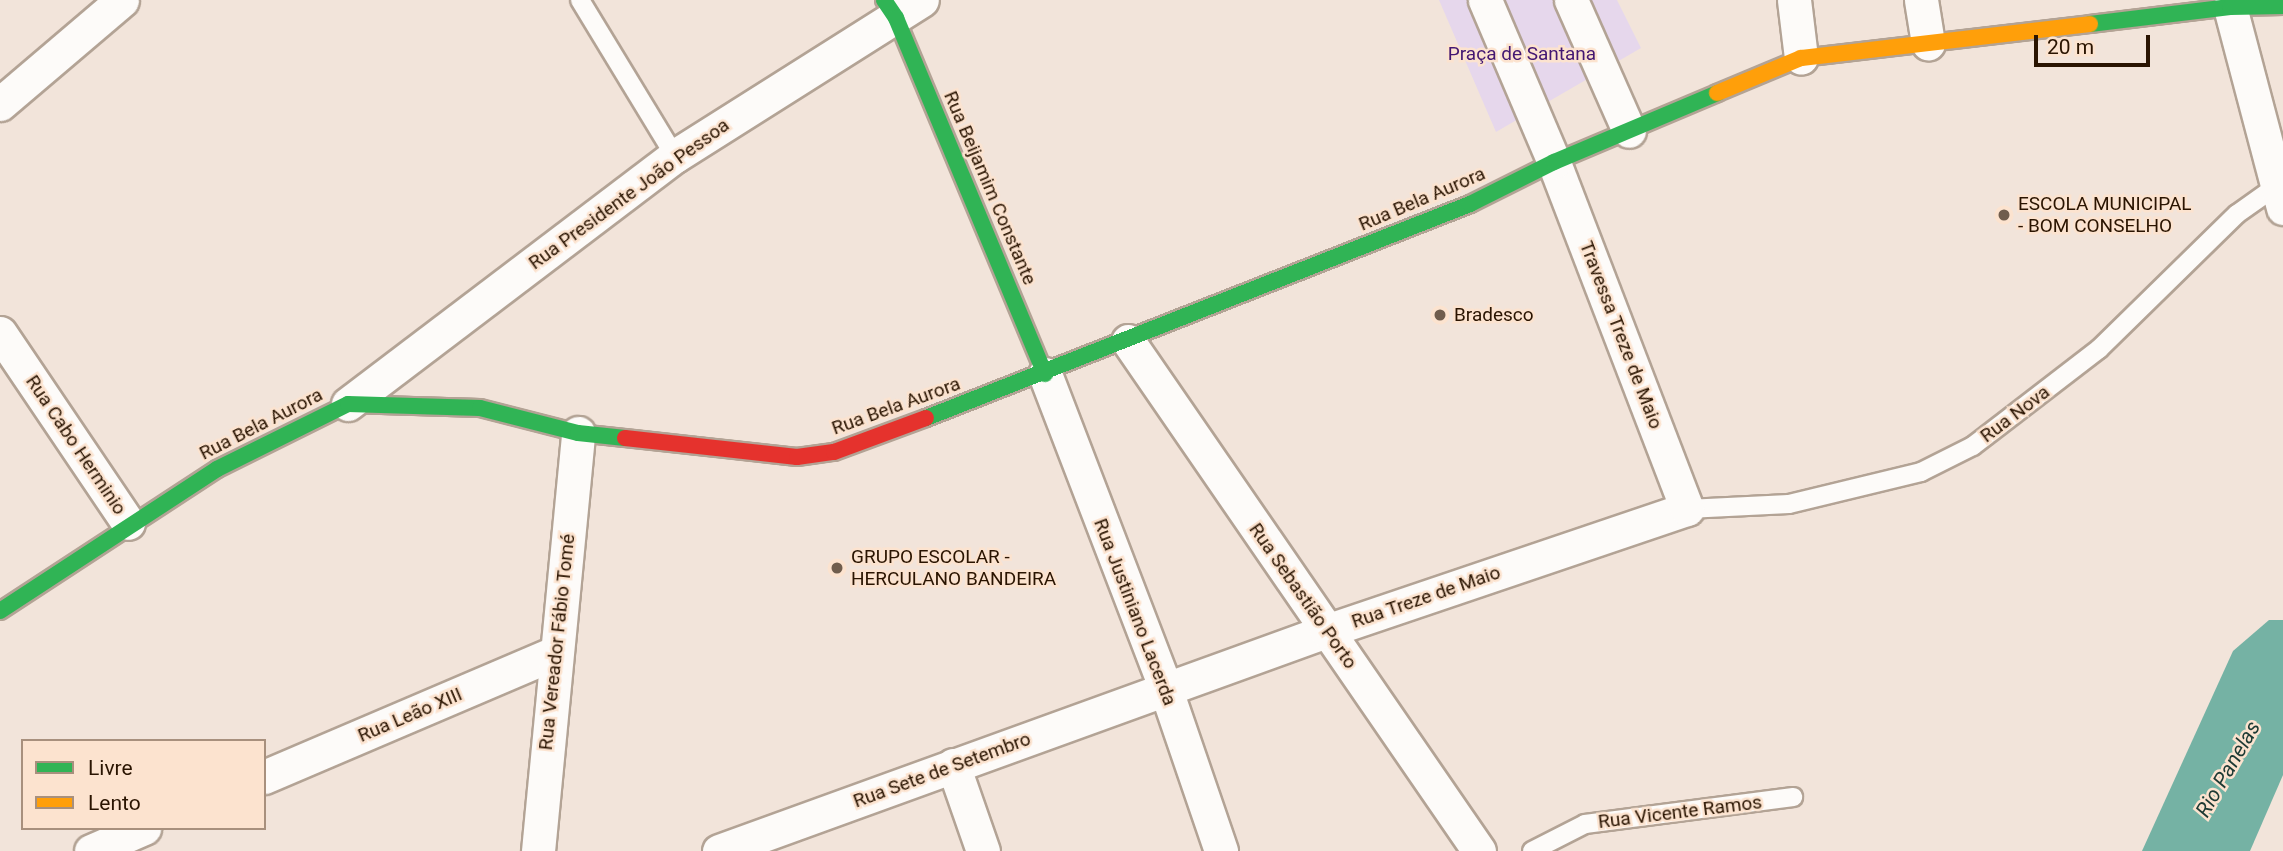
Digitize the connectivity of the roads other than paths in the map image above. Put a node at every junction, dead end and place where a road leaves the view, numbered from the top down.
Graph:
1 (580, 0) edge
2 (1485, 0) edge
3 (1571, 0) edge
4 (1794, 0) edge
5 (1922, 0) edge
6 (105, 4) edge
7 (901, 6) edge
8 (2283, 6) edge
9 (2230, 7) junction
10 (2120, 11) edge
11 (1928, 43) junction
12 (1801, 58) junction
13 (0, 104) edge
14 (1629, 131) junction
15 (675, 156) junction
16 (1554, 162) junction
17 (2281, 197) edge
18 (0, 333) edge
19 (1128, 341) junction
20 (1045, 374) junction
21 (348, 404) junction
22 (578, 433) junction
23 (1687, 509) junction
24 (128, 523) junction
25 (0, 611) edge
26 (1326, 631) junction
27 (555, 653) junction
28 (1166, 690) junction
29 (953, 765) junction
30 (266, 776) edge
31 (1793, 797) dead end
32 (140, 830) edge
33 (91, 851) edge
34 (538, 851) edge
35 (719, 851) edge
36 (983, 851) edge
37 (1221, 851) edge
38 (1479, 851) edge
39 (1532, 851) edge

1 - 15 lane
2 - 16 street
3 - 14 street
4 - 12 street
5 - 11 street
6 - 13 street
7 - 15 street, Rua Presidente João Pessoa
7 - 20 street, Rua Beijamim Constante
8 - 9 street, Rua Bela Aurora
9 - 10 street, Rua Bela Aurora
9 - 17 street
10 - 11 street, Rua Bela Aurora
11 - 12 street, Rua Bela Aurora
12 - 14 street, Rua Bela Aurora
14 - 16 street, Rua Bela Aurora
15 - 21 street, Rua Presidente João Pessoa
16 - 19 street, Rua Bela Aurora
16 - 23 street, Travessa Treze de Maio
17 - 23 lane, Rua Nova
18 - 24 street, Rua Cabo Herminio
19 - 20 street, Rua Bela Aurora
19 - 26 street, Rua Sebastião Porto
20 - 22 street, Rua Bela Aurora
20 - 28 street, Rua Justiniano Lacerda
21 - 22 street, Rua Bela Aurora
21 - 24 street, Rua Bela Aurora
22 - 27 street, Rua Vereador Fábio Tomé
23 - 26 street, Rua Treze de Maio
24 - 25 street, Rua Bela Aurora
26 - 28 street, Rua Treze de Maio
26 - 38 street, Rua Sebastião Porto
27 - 30 street, Rua Leão XIII
27 - 34 street, Rua Vereador Fábio Tomé
28 - 29 street, Rua Sete de Setembro
28 - 37 street, Rua Justiniano Lacerda
29 - 35 street, Rua Sete de Setembro
29 - 36 street
31 - 39 lane, Rua Vicente Ramos
32 - 33 street

